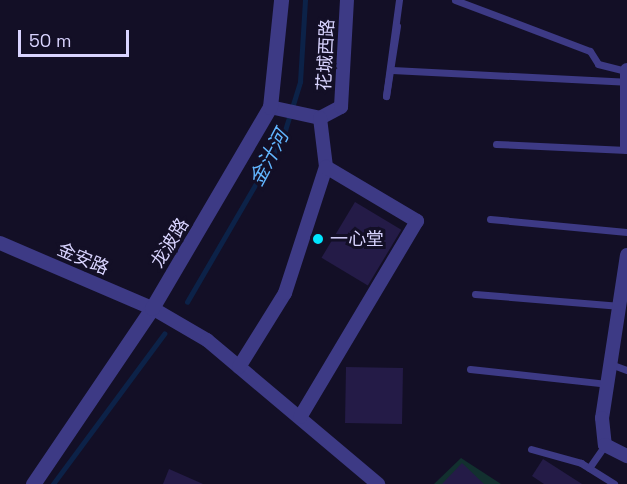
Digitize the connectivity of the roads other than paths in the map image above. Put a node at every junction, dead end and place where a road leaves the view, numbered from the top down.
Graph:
1 (281, 0) edge
2 (347, 0) edge
3 (399, 0) edge
4 (455, 0) edge
5 (397, 26) junction
6 (392, 70) junction
7 (627, 75) edge
8 (270, 107) junction
9 (320, 118) junction
10 (496, 144) dead end
11 (627, 146) edge
12 (326, 167) junction
13 (490, 219) dead end
14 (627, 232) edge
15 (0, 243) edge
16 (627, 255) edge
17 (625, 290) edge
18 (475, 294) dead end
19 (621, 306) junction
20 (152, 308) junction
21 (613, 365) junction
22 (239, 367) junction
23 (470, 369) dead end
24 (627, 370) edge
25 (609, 384) junction
26 (300, 417) junction
27 (605, 445) junction
28 (531, 449) dead end
29 (627, 456) edge
30 (589, 468) junction
31 (33, 484) edge
32 (378, 484) edge
33 (614, 484) edge

1 - 8 street, 龙波路
2 - 9 street, 花城西路
3 - 5 lane
4 - 7 lane
5 - 6 lane
5 - 6 lane
6 - 7 lane
7 - 11 street
8 - 9 street, 花城西路
8 - 20 street, 龙波路
9 - 12 street
10 - 11 lane
12 - 22 street
12 - 26 street
13 - 14 lane
15 - 20 street, 金安路
16 - 17 street
17 - 19 street
18 - 19 lane
19 - 21 street
20 - 22 street, 金安路
20 - 31 street, 龙波路
21 - 24 lane
21 - 25 street
22 - 26 street, 金安路
23 - 25 lane
25 - 27 street
26 - 32 street, 金安路
27 - 29 street
27 - 30 lane
28 - 30 lane
30 - 33 lane

